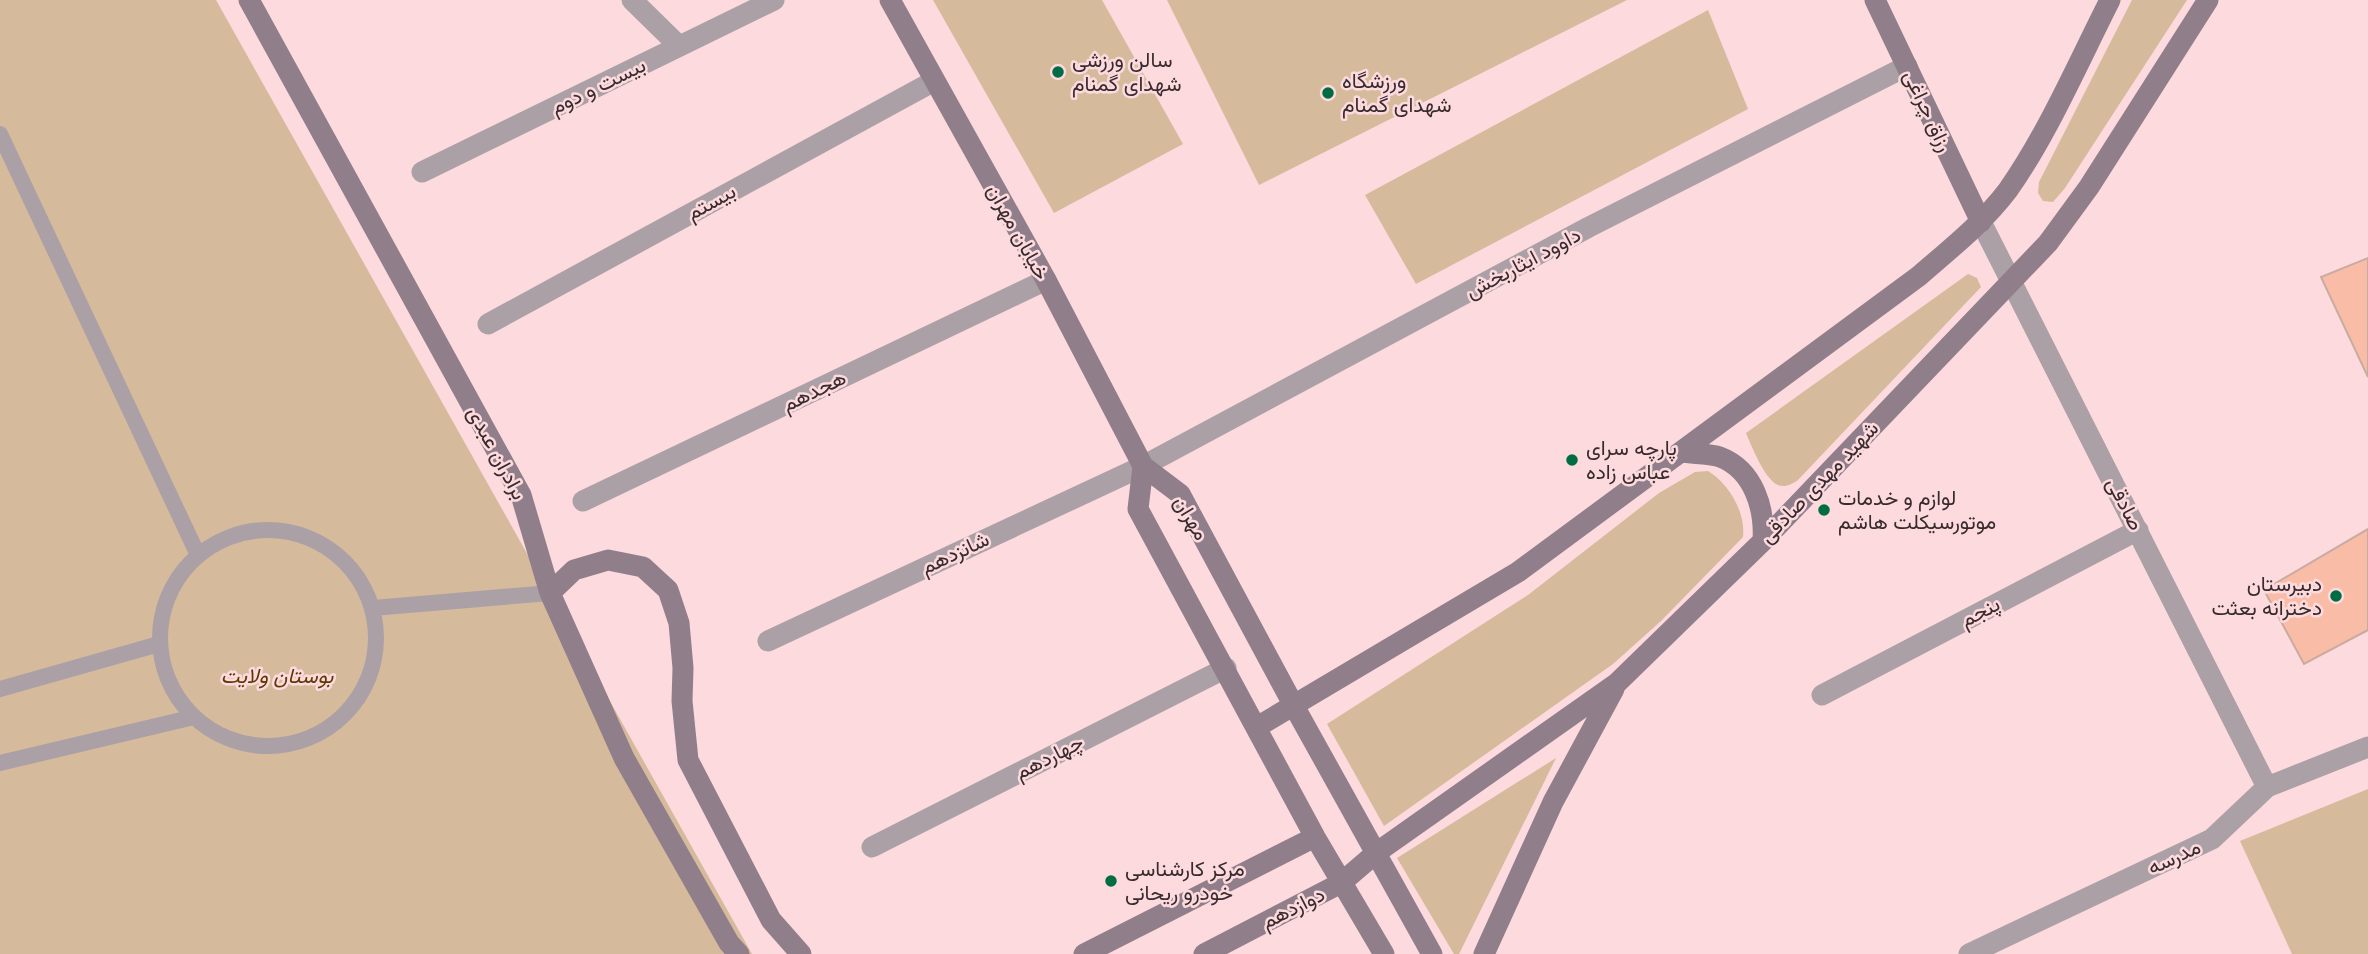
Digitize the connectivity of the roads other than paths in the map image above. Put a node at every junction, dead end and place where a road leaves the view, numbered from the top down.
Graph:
1 (249, 0) edge
2 (632, 0) edge
3 (774, 0) edge
4 (890, 0) edge
5 (1875, 0) edge
6 (2110, 0) edge
7 (2208, 0) edge
8 (679, 46) junction
9 (1907, 66) junction
10 (934, 81) junction
11 (0, 134) edge
12 (422, 172) dead end
13 (1981, 222) junction
14 (1045, 280) junction
15 (2010, 281) junction
16 (488, 324) dead end
17 (1681, 452) junction
18 (1143, 466) junction
19 (583, 501) dead end
20 (2138, 530) junction
21 (1763, 541) junction
22 (198, 555) junction
23 (550, 593) junction
24 (373, 608) junction
25 (768, 641) dead end
26 (159, 645) junction
27 (1226, 668) junction
28 (1617, 683) junction
29 (0, 689) edge
30 (1822, 695) dead end
31 (1294, 706) junction
32 (194, 717) junction
33 (1257, 727) junction
34 (2368, 747) edge
35 (0, 763) edge
36 (2267, 787) junction
37 (1315, 837) junction
38 (872, 847) dead end
39 (1376, 853) junction
40 (1341, 883) junction
41 (739, 954) edge
42 (801, 954) edge
43 (1084, 954) edge
44 (1204, 954) edge
45 (1384, 954) edge
46 (1432, 954) edge
47 (1484, 954) edge
48 (1969, 954) edge

1 - 23 main road, برادران عبدی
2 - 8 street
3 - 8 street, بیست و دوم
4 - 10 main road, خیابان مهران
5 - 9 main road, رزاق چراغی
6 - 13 main road
7 - 15 main road, شهید مهدی صادقی
8 - 12 street, بیست و دوم
9 - 13 main road, رزاق چراغی
9 - 18 street, داوود ایثاربخش
10 - 14 main road, خیابان مهران
10 - 16 street, بیستم
11 - 22 lane
13 - 15 street, صادقی
13 - 17 main road
14 - 18 main road, خیابان مهران
14 - 19 street, هجدهم
15 - 20 street, صادقی
15 - 21 main road, شهید مهدی صادقی
17 - 21 main road
17 - 31 main road
18 - 25 street, شانزدهم
18 - 27 main road, مهران
18 - 31 main road, مهران
20 - 30 street, پنجم
20 - 36 street, صادقی
21 - 28 main road, شهید مهدی صادقی
22 - 24 lane
22 - 26 lane
23 - 24 lane
23 - 41 main road, برادران عبدی
23 - 42 main road
24 - 32 lane
26 - 29 lane
26 - 32 lane
27 - 33 main road, مهران
27 - 38 street, چهاردهم
28 - 39 main road, شهید مهدی صادقی
28 - 47 main road
31 - 33 main road
31 - 39 main road, مهران
32 - 35 lane
33 - 37 main road, مهران
34 - 36 street, مدرسه
36 - 48 street, مدرسه
37 - 40 main road, مهران
37 - 43 main road
39 - 40 main road, دوازدهم
39 - 46 main road, مهران
40 - 44 main road, دوازدهم
40 - 45 main road, مهران

